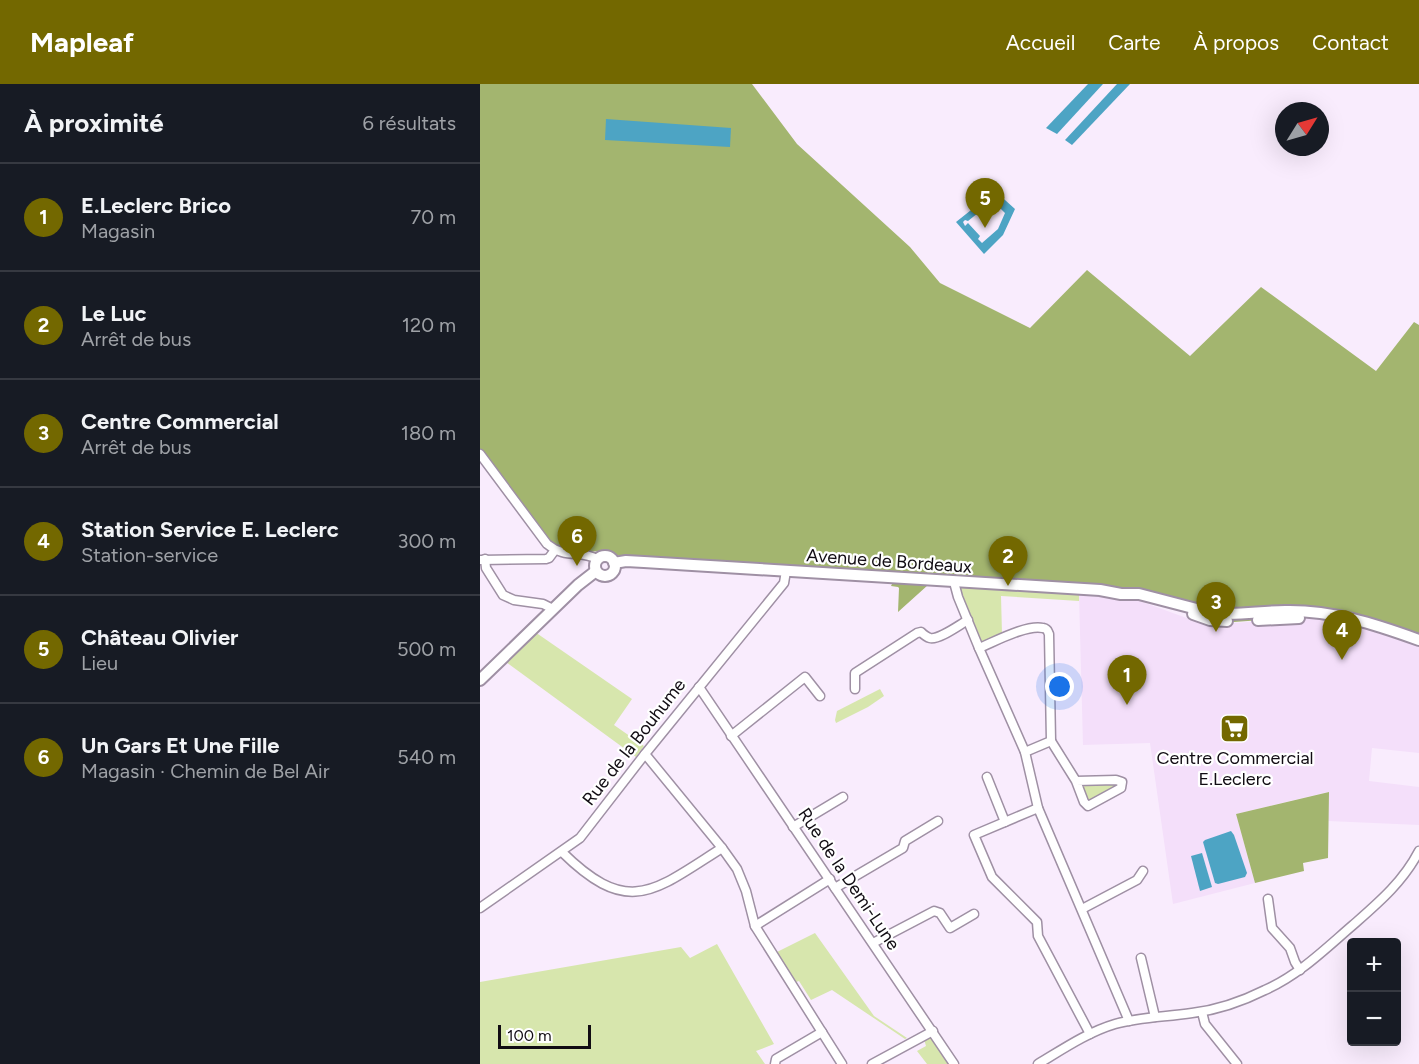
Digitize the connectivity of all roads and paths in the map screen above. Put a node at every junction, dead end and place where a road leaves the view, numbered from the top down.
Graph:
1 (480, 454) edge
2 (555, 550) junction
3 (482, 560) edge
4 (597, 560) junction
5 (614, 563) junction
6 (596, 571) junction
7 (786, 571) junction
8 (954, 582) junction
9 (1127, 595) junction
10 (553, 609) junction
11 (968, 620) junction
12 (1371, 624) junction
13 (1419, 640) edge
14 (979, 648) junction
15 (480, 680) edge
16 (699, 687) junction
17 (855, 689) dead end
18 (820, 696) dead end
19 (731, 736) junction
20 (1051, 741) junction
21 (1025, 752) junction
22 (645, 754) junction
23 (987, 777) dead end
24 (1076, 781) junction
25 (843, 797) dead end
26 (1038, 808) junction
27 (938, 821) dead end
28 (1005, 822) junction
29 (793, 826) junction
30 (723, 848) junction
31 (1419, 851) edge
32 (562, 852) junction
33 (1143, 871) dead end
34 (830, 879) junction
35 (835, 888) junction
36 (1268, 899) dead end
37 (480, 908) edge
38 (1082, 909) junction
39 (974, 914) dead end
40 (755, 926) junction
41 (873, 943) junction
42 (1141, 958) dead end
43 (1300, 970) junction
44 (1202, 1012) junction
45 (1155, 1017) junction
46 (1129, 1021) junction
47 (933, 1031) junction
48 (822, 1032) junction
49 (1090, 1034) junction
50 (775, 1064) edge
51 (842, 1064) edge
52 (872, 1064) edge
53 (954, 1064) edge
54 (1038, 1064) edge
55 (1237, 1064) edge

1 - 2 street
2 - 3 street
2 - 4 street
3 - 10 street
4 - 5 main road
4 - 6 main road
5 - 6 main road
5 - 7 main road, Avenue de Bordeaux
6 - 10 main road
7 - 8 main road, Avenue de Bordeaux
7 - 16 street, Rue de la Bouhume
8 - 9 main road, Avenue de Bordeaux
8 - 11 street
9 - 12 main road, Avenue de Bordeaux
9 - 12 main road, Avenue de Bordeaux
10 - 15 main road
11 - 14 street
11 - 17 street
12 - 13 main road
14 - 20 street
14 - 21 street
16 - 19 street, Rue de la Demi-Lune
16 - 22 street, Rue de la Bouhume
18 - 19 street
19 - 29 street, Rue de la Demi-Lune
20 - 21 street
20 - 24 street
21 - 26 street
22 - 30 street
22 - 32 street, Rue de la Bouhume
23 - 28 street
24 - 24 street
25 - 29 street
26 - 28 street
26 - 38 street
27 - 35 street
28 - 49 street
29 - 34 street, Rue de la Demi-Lune
30 - 32 street
30 - 40 street
31 - 43 street
32 - 37 street, Rue de la Bouhume
33 - 38 street
34 - 35 street, Rue de la Demi-Lune
34 - 40 street
35 - 41 street, Rue de la Demi-Lune
36 - 43 street
38 - 46 street
39 - 41 street
40 - 48 street
41 - 47 street, Rue de la Demi-Lune
42 - 45 street
43 - 44 street
44 - 45 street
44 - 55 street
45 - 46 street
46 - 49 street
47 - 52 street
47 - 53 street, Rue de la Demi-Lune
48 - 50 street
48 - 51 street
49 - 54 street

